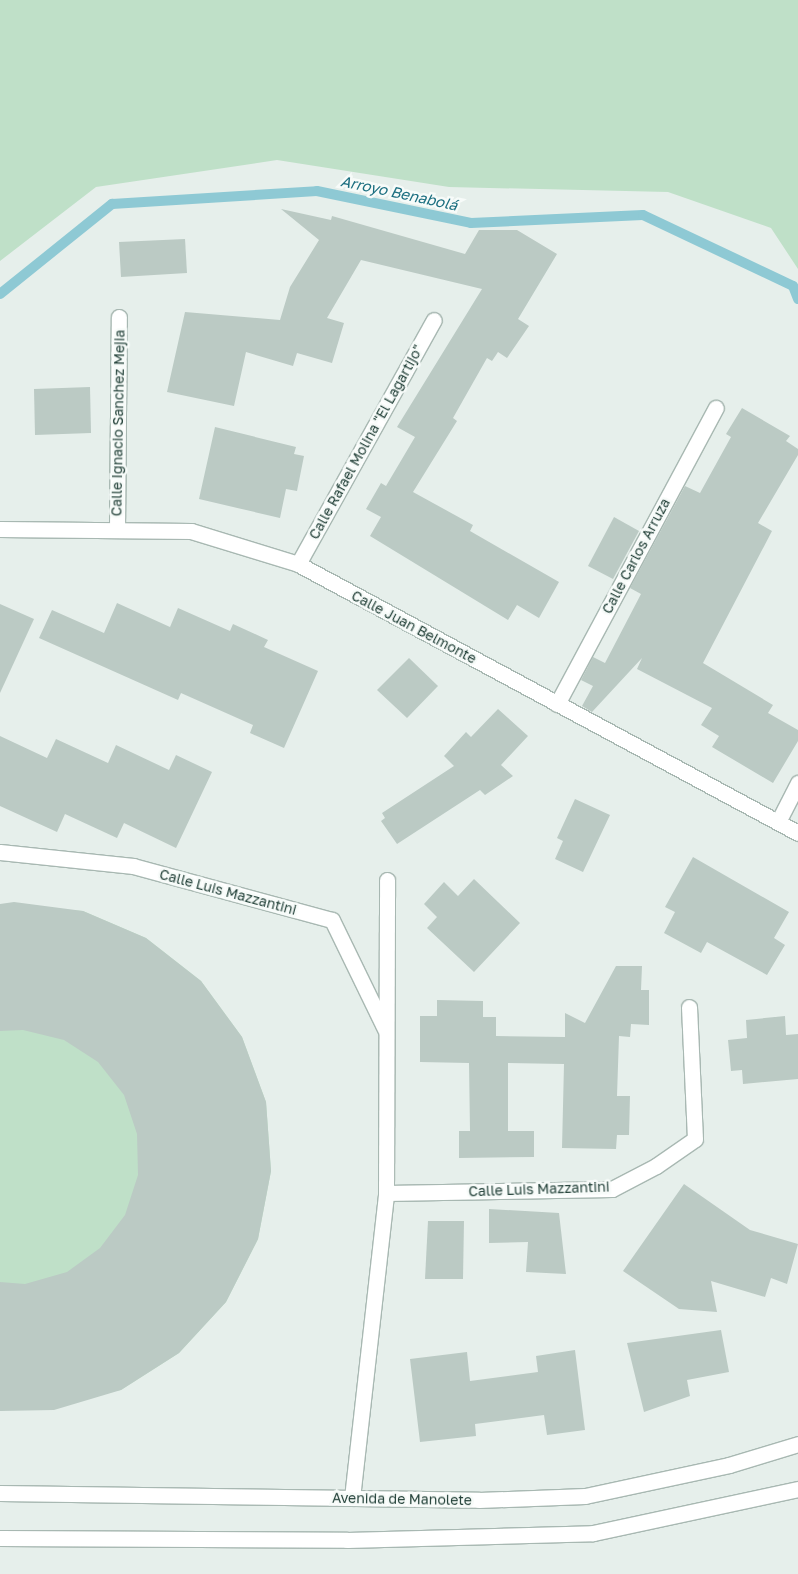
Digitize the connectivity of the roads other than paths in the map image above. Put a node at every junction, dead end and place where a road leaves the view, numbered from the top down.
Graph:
1 (119, 317) dead end
2 (434, 320) dead end
3 (716, 408) dead end
4 (0, 529) edge
5 (116, 530) junction
6 (298, 564) junction
7 (557, 704) junction
8 (798, 784) edge
9 (778, 822) junction
10 (798, 833) edge
11 (0, 852) edge
12 (387, 880) dead end
13 (689, 1006) dead end
14 (387, 1033) junction
15 (386, 1193) junction
16 (798, 1444) edge
17 (798, 1489) edge
18 (0, 1493) edge
19 (352, 1498) junction
20 (0, 1538) edge

1 - 5 street, Calle Ignacio Sanchez Mejia
2 - 6 street, Calle Rafael Molina "El Lagartijo"
3 - 7 street, Calle Carlos Arruza
4 - 5 street, Calle Juan Belmonte
5 - 6 street, Calle Juan Belmonte
6 - 7 street, Calle Juan Belmonte
7 - 9 street, Calle Juan Belmonte
8 - 9 street
9 - 10 street, Calle Juan Belmonte
11 - 14 street, Calle Luis Mazzantini
12 - 14 street, Calle Luis Mazzantini
13 - 15 street, Calle Luis Mazzantini
14 - 15 street, Calle Luis Mazzantini
15 - 19 street, Calle Luis Mazzantini
16 - 19 street, Avenida de Manolete
17 - 20 street
18 - 19 street, Avenida de Manolete

